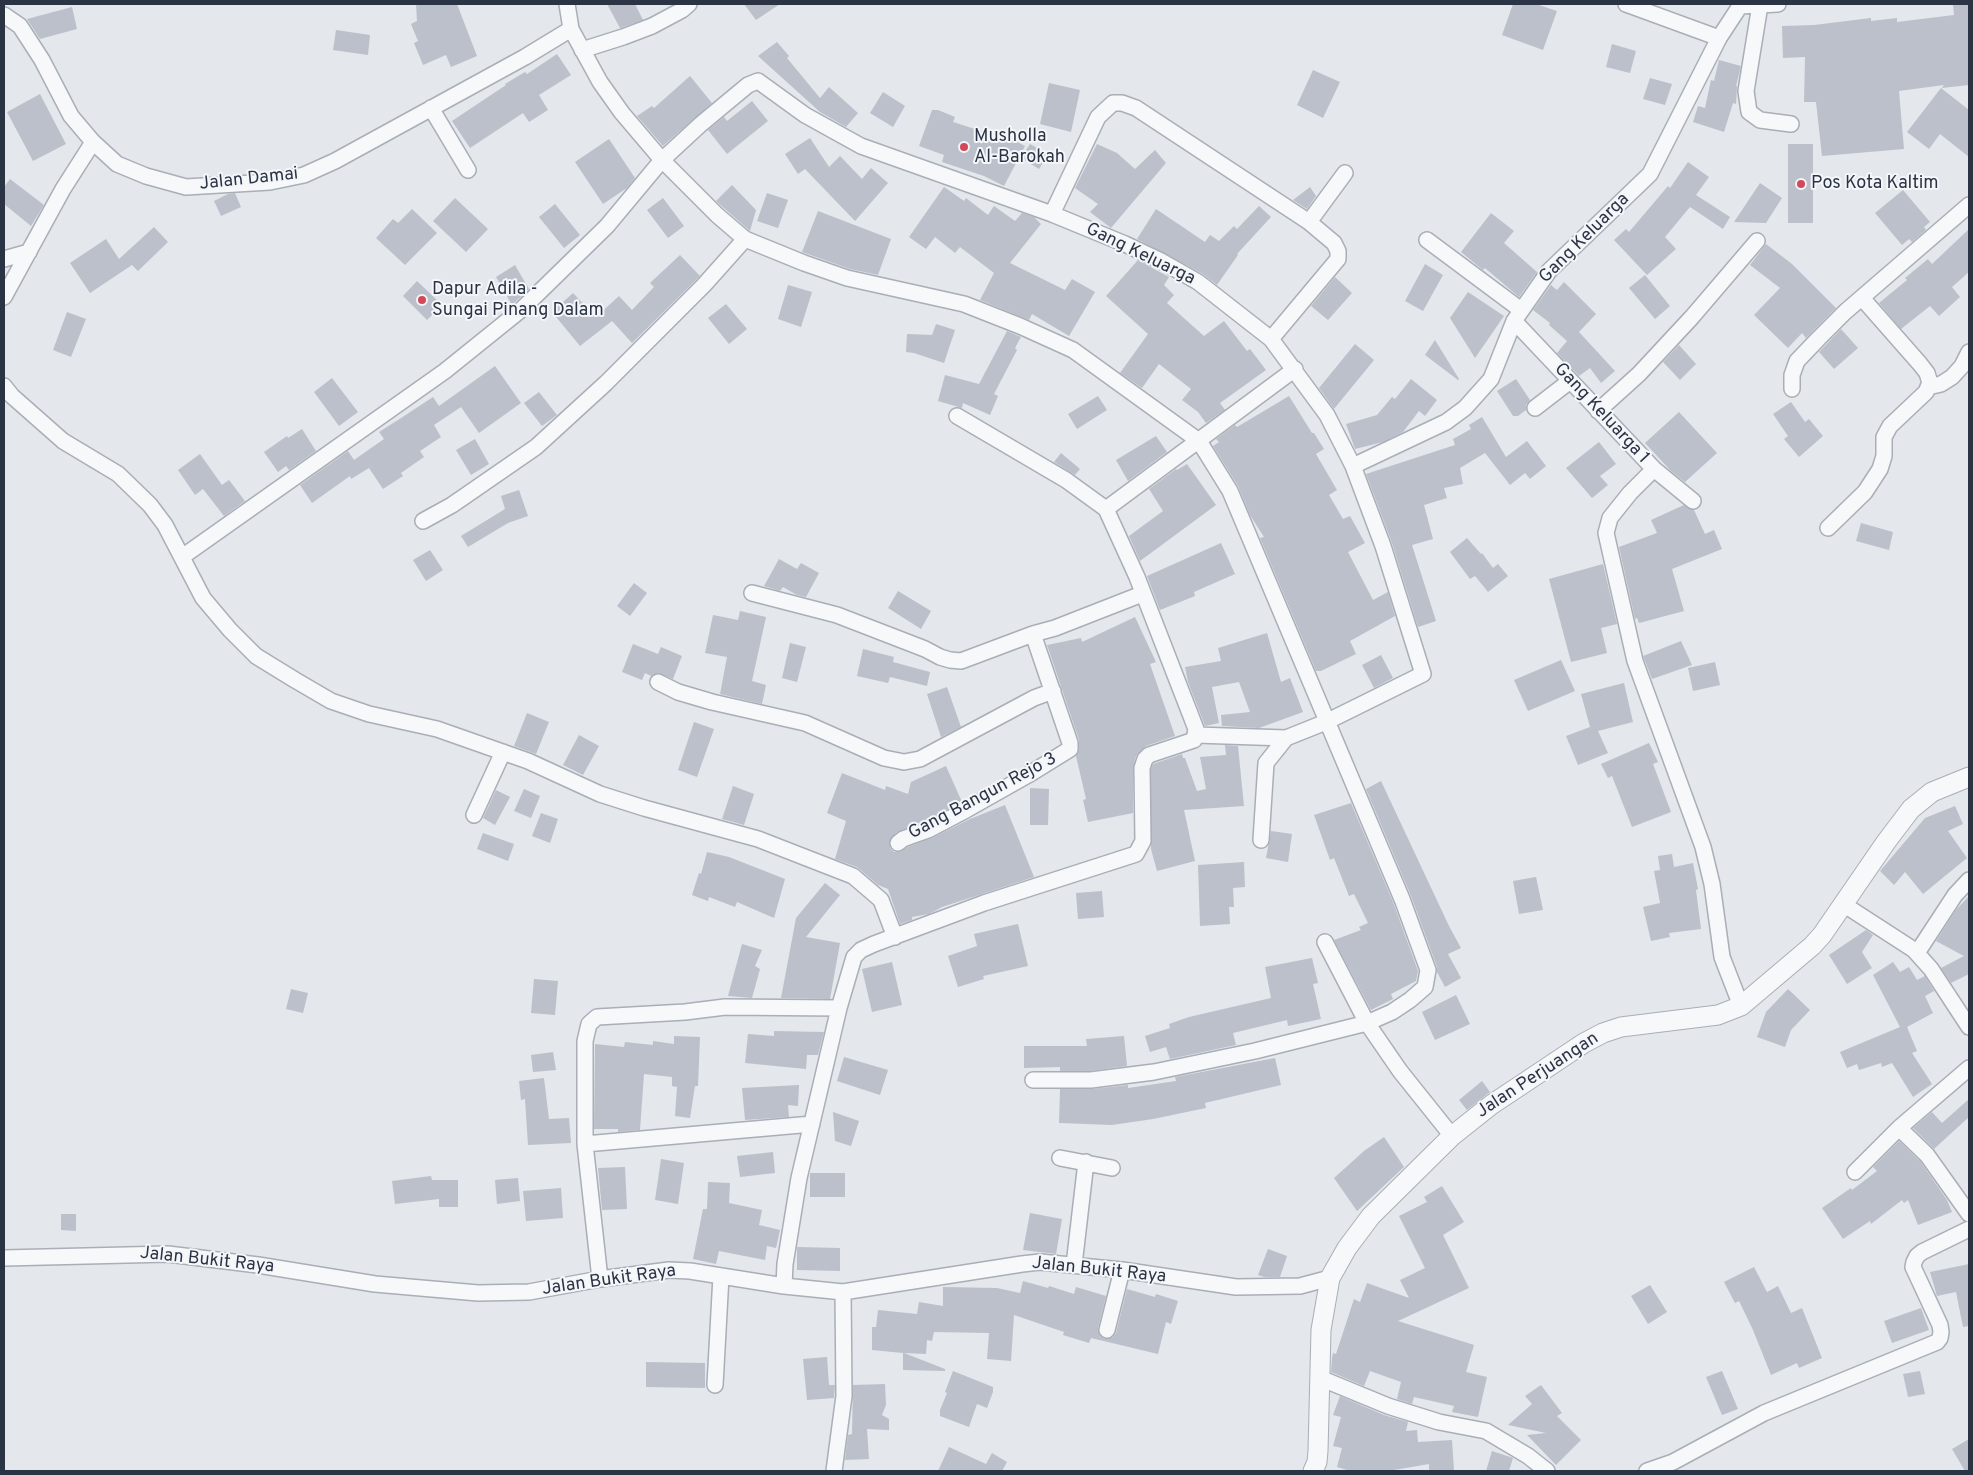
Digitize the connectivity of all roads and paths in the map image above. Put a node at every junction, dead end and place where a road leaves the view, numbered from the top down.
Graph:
1 (567, 4) edge
2 (689, 4) edge
3 (1626, 4) edge
4 (1778, 4) edge
5 (1740, 5) edge
6 (1760, 5) junction
7 (4, 14) edge
8 (571, 29) junction
9 (1719, 38) junction
10 (582, 50) junction
11 (431, 108) junction
12 (1791, 124) dead end
13 (94, 142) junction
14 (662, 160) junction
15 (468, 170) dead end
16 (1345, 173) dead end
17 (1969, 205) edge
18 (1052, 214) junction
19 (1309, 222) junction
20 (745, 239) junction
21 (1427, 240) dead end
22 (1757, 241) dead end
23 (29, 252) junction
24 (4, 259) edge
25 (4, 297) edge
26 (1862, 298) junction
27 (1518, 316) junction
28 (1271, 339) junction
29 (1969, 352) edge
30 (1294, 369) junction
31 (1570, 381) junction
32 (4, 386) edge
33 (1928, 387) junction
34 (1792, 389) dead end
35 (1536, 408) dead end
36 (1598, 411) junction
37 (957, 416) dead end
38 (1199, 441) junction
39 (1353, 466) junction
40 (1654, 469) junction
41 (1693, 501) dead end
42 (1106, 508) junction
43 (423, 521) dead end
44 (1828, 528) dead end
45 (182, 557) junction
46 (752, 593) dead end
47 (1142, 594) junction
48 (1033, 634) junction
49 (658, 682) dead end
50 (1053, 691) junction
51 (1326, 722) junction
52 (1196, 735) junction
53 (1286, 738) junction
54 (503, 752) junction
55 (1969, 776) edge
56 (474, 816) dead end
57 (1261, 840) dead end
58 (898, 843) dead end
59 (1969, 880) edge
60 (1843, 904) junction
61 (895, 937) junction
62 (1325, 942) dead end
63 (1917, 953) junction
64 (1741, 1006) junction
65 (839, 1008) junction
66 (1366, 1023) junction
67 (1969, 1027) edge
68 (1969, 1068) edge
69 (1033, 1080) dead end
70 (812, 1124) junction
71 (1899, 1128) junction
72 (1452, 1136) junction
73 (585, 1144) junction
74 (1060, 1158) dead end
75 (1086, 1162) junction
76 (1112, 1168) dead end
77 (1855, 1172) dead end
78 (1969, 1214) edge
79 (1969, 1229) edge
80 (4, 1258) edge
81 (1074, 1265) junction
82 (1122, 1270) junction
83 (721, 1276) junction
84 (1330, 1278) junction
85 (600, 1279) junction
86 (784, 1286) junction
87 (843, 1292) junction
88 (1107, 1330) dead end
89 (1320, 1378) junction
90 (715, 1385) dead end
91 (834, 1471) edge
92 (1313, 1471) edge
93 (1547, 1471) edge
94 (1648, 1471) edge

1 - 8 street
2 - 10 street
3 - 9 street
4 - 6 street, Gang Keluarga
5 - 6 street, Gang Keluarga
5 - 9 street, Gang Keluarga
6 - 12 street
7 - 13 street, Jalan Damai
8 - 10 street
8 - 11 street, Jalan Damai
9 - 27 street, Gang Keluarga
10 - 14 street
11 - 13 street, Jalan Damai
11 - 15 street
13 - 23 street
14 - 18 street, Gang Keluarga
14 - 20 street
14 - 45 street, Gang Keluarga
16 - 19 street
17 - 26 street
18 - 19 street
18 - 28 street, Gang Keluarga
19 - 28 street
20 - 38 street
20 - 43 street
21 - 27 street, Gang Keluarga 1
22 - 36 street
23 - 24 street
23 - 25 street
26 - 33 street
26 - 34 street
27 - 31 street, Gang Keluarga 1
27 - 39 street, Gang Keluarga
28 - 30 street, Gang Keluarga
29 - 33 street
30 - 38 street
30 - 39 street, Gang Keluarga
31 - 35 street
31 - 36 street, Gang Keluarga 1
32 - 45 street
33 - 44 street
36 - 40 street, Gang Keluarga 1
37 - 42 street
38 - 42 street
38 - 51 street
39 - 51 street
40 - 41 street, Gang Keluarga 1
40 - 64 street
42 - 47 street
45 - 54 street
46 - 48 street
47 - 48 street
47 - 52 street
48 - 50 street, Gang Bangun Rejo 3
49 - 50 street
50 - 58 street, Gang Bangun Rejo 3
51 - 53 street
51 - 66 street
52 - 53 street
52 - 61 street
53 - 57 street
54 - 56 street
54 - 61 street
55 - 60 street, Jalan Perjuangan
59 - 63 street
60 - 63 street
60 - 64 street, Jalan Perjuangan
61 - 65 street
62 - 66 street
63 - 67 street
64 - 72 street, Jalan Perjuangan
65 - 70 street
65 - 73 street
66 - 69 street
66 - 72 street
68 - 71 street
70 - 73 street
70 - 86 street
71 - 77 street
71 - 78 street
72 - 84 street, Jalan Perjuangan
73 - 85 street
74 - 75 street
75 - 76 street
75 - 81 street
79 - 94 street
80 - 85 street, Jalan Bukit Raya
81 - 82 street, Jalan Bukit Raya
81 - 87 street, Jalan Bukit Raya
82 - 84 street, Jalan Bukit Raya
82 - 88 street
83 - 85 street, Jalan Bukit Raya
83 - 86 street, Jalan Bukit Raya
83 - 90 street
84 - 89 street, Jalan Perjuangan
86 - 87 street, Jalan Bukit Raya
87 - 91 street
89 - 92 street, Jalan Perjuangan
89 - 93 street

